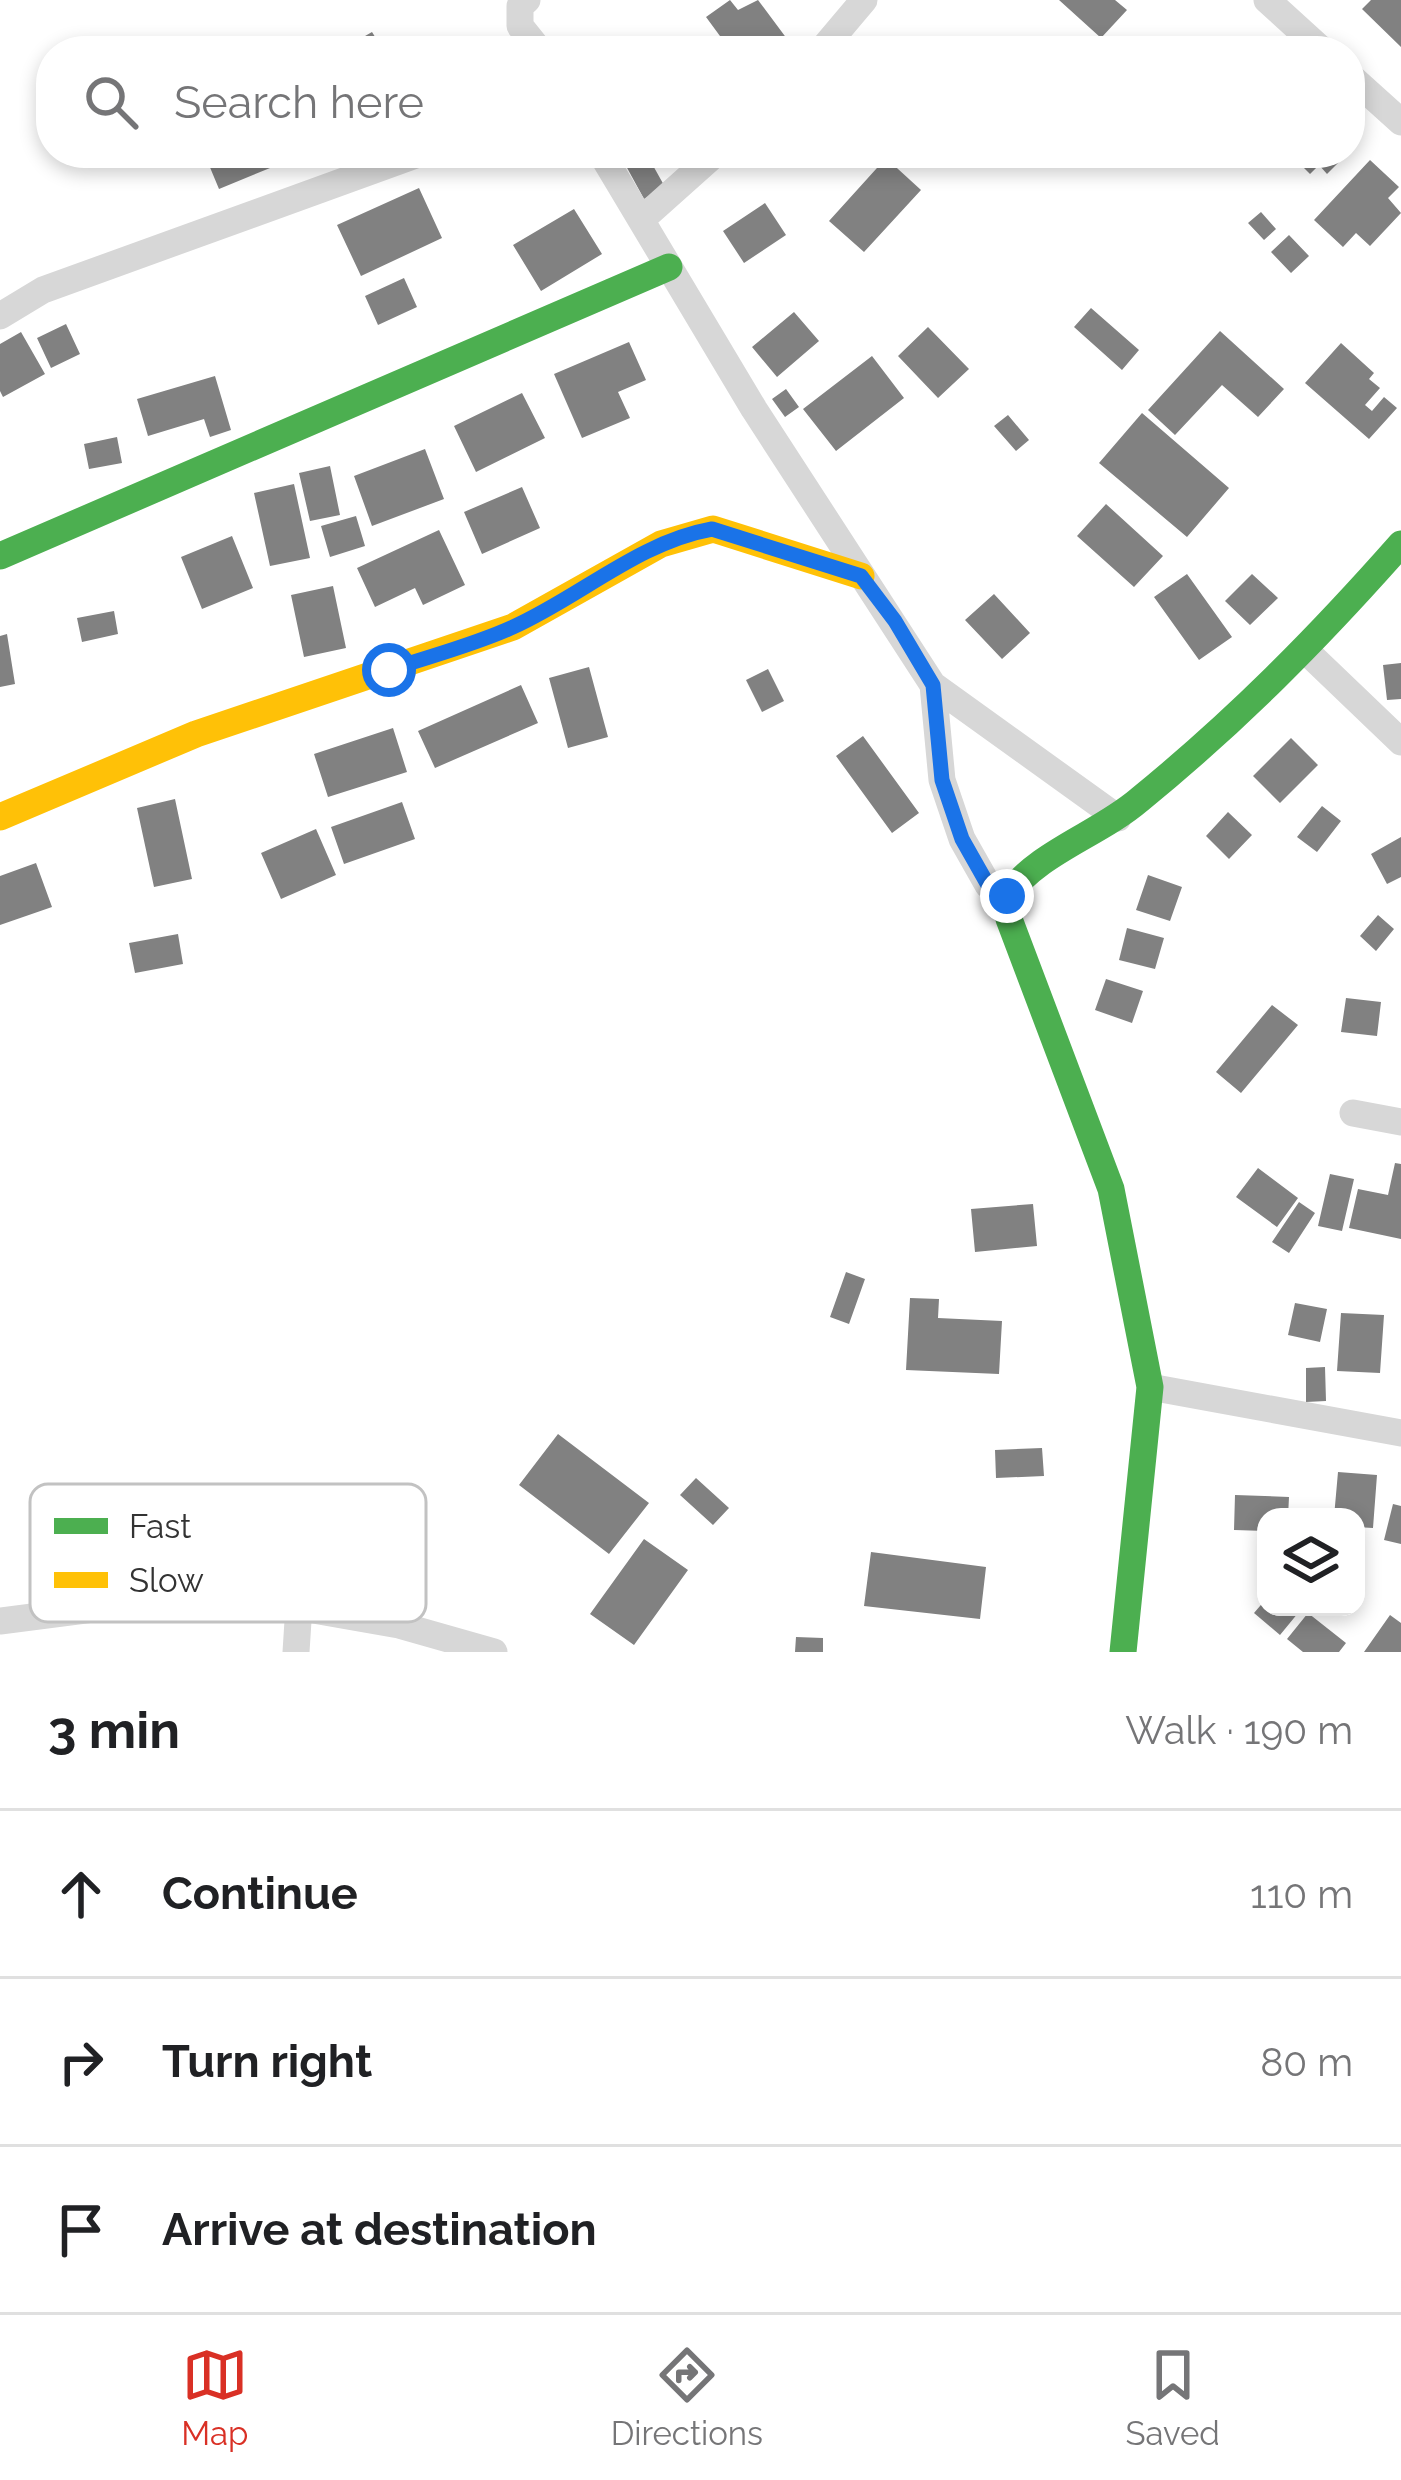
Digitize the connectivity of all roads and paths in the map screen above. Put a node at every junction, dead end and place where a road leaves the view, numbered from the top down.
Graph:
1 (503, 0) edge
2 (864, 0) edge
3 (1267, 0) edge
4 (523, 13) edge
5 (834, 36) edge
6 (1307, 36) edge
7 (1365, 90) edge
8 (1401, 122) edge
9 (380, 168) edge
10 (610, 168) edge
11 (699, 168) edge
12 (641, 220) junction
13 (669, 267) junction
14 (0, 316) edge
15 (1401, 544) edge
16 (0, 556) edge
17 (861, 576) junction
18 (1306, 651) junction
19 (933, 685) junction
20 (1401, 742) edge
21 (0, 817) edge
22 (1118, 818) junction
23 (1007, 896) junction
24 (1353, 1113) dead end
25 (1401, 1122) edge
26 (1150, 1387) junction
27 (1401, 1433) edge
28 (30, 1617) edge
29 (0, 1621) edge
30 (298, 1622) edge
31 (384, 1622) edge
32 (296, 1652) edge
33 (494, 1652) edge
34 (1123, 1652) edge

1 - 4 street
2 - 5 street
3 - 6 street
7 - 8 street
9 - 14 street
10 - 12 street
11 - 12 street
12 - 13 street
13 - 16 street
13 - 17 street
15 - 18 street
17 - 19 street
17 - 21 street
18 - 20 street
18 - 22 street
19 - 22 street
19 - 23 street
22 - 23 street
23 - 26 street
24 - 25 street
26 - 27 street
26 - 34 street
28 - 29 street
30 - 32 street
31 - 33 street

